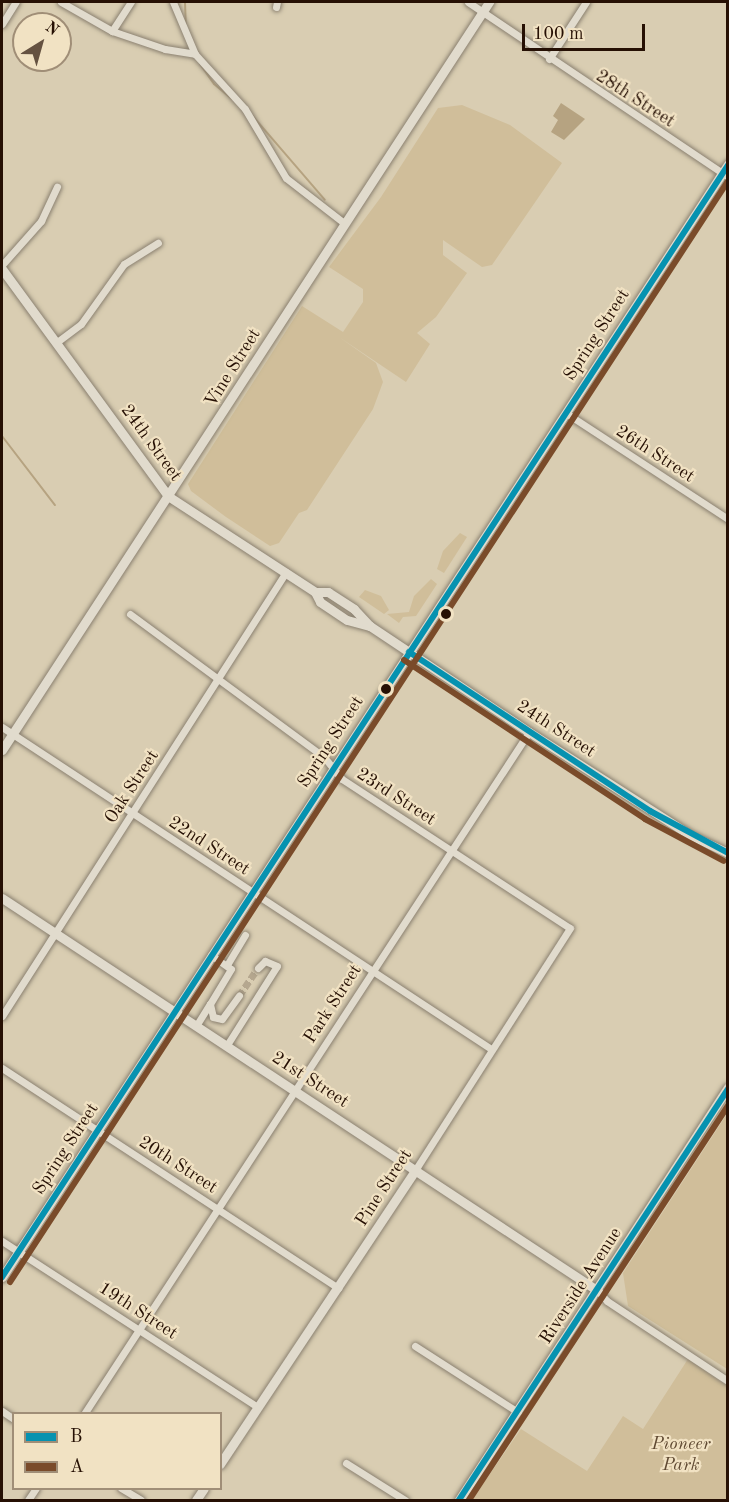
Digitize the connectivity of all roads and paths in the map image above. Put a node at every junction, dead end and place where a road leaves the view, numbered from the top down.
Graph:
1 (16, 2) edge
2 (61, 2) edge
3 (131, 2) edge
4 (173, 2) edge
5 (468, 2) edge
6 (489, 2) edge
7 (586, 2) edge
8 (482, 12) junction
9 (2, 24) edge
10 (112, 31) junction
11 (195, 54) junction
12 (549, 59) junction
13 (728, 164) edge
14 (724, 175) edge
15 (57, 187) dead end
16 (344, 223) junction
17 (158, 243) dead end
18 (2, 267) edge
19 (57, 342) junction
20 (566, 413) junction
21 (168, 496) junction
22 (728, 519) edge
23 (286, 572) junction
24 (130, 614) dead end
25 (409, 652) junction
26 (219, 679) junction
27 (2, 727) edge
28 (529, 732) junction
29 (12, 734) junction
30 (2, 750) edge
31 (332, 769) junction
32 (133, 813) junction
33 (451, 850) junction
34 (728, 853) edge
35 (253, 892) junction
36 (2, 898) edge
37 (570, 928) joint
38 (54, 933) junction
39 (246, 935) dead end
40 (211, 955) junction
41 (226, 965) junction
42 (258, 968) dead end
43 (373, 970) junction
44 (239, 996) tunnel mouth
45 (210, 1004) junction
46 (174, 1011) junction
47 (2, 1016) edge
48 (196, 1026) junction
49 (226, 1045) junction
50 (491, 1049) junction
51 (2, 1068) edge
52 (728, 1088) edge
53 (295, 1090) junction
54 (97, 1130) junction
55 (416, 1169) junction
56 (217, 1209) junction
57 (2, 1241) edge
58 (18, 1252) junction
59 (2, 1277) edge
60 (338, 1288) junction
61 (598, 1291) junction
62 (139, 1330) junction
63 (415, 1346) dead end
64 (728, 1381) edge
65 (258, 1407) junction
66 (85, 1412) edge
67 (518, 1412) junction
68 (222, 1461) edge
69 (346, 1463) dead end
70 (125, 1490) edge
71 (141, 1500) edge
72 (405, 1500) edge
73 (459, 1500) edge

1 - 9 street
2 - 10 street
3 - 10 street
4 - 11 street
5 - 8 street, 28th Street
6 - 8 main road, Vine Street
7 - 12 street
8 - 12 street, 28th Street
8 - 16 main road, Vine Street
10 - 11 street
11 - 16 street
12 - 14 street, 28th Street
13 - 14 main road, Spring Street
14 - 20 main road, Spring Street
15 - 18 street
16 - 21 main road, Vine Street
17 - 19 street
18 - 19 main road, 24th Street
19 - 21 main road, 24th Street
20 - 22 street, 26th Street
20 - 25 main road, Spring Street
21 - 23 main road, 24th Street
21 - 29 main road, Vine Street
23 - 25 main road, 24th Street
23 - 26 street, Oak Street
24 - 26 street, 23rd Street
25 - 28 main road, 24th Street
25 - 31 main road, Spring Street
26 - 31 street, 23rd Street
26 - 32 street, Oak Street
27 - 29 street, 22nd Street
28 - 33 street, Park Street
28 - 34 main road, 24th Street
29 - 30 main road, Vine Street
29 - 32 street, 22nd Street
31 - 33 street, 23rd Street
31 - 35 main road, Spring Street
32 - 35 street, 22nd Street
32 - 38 street, Oak Street
33 - 37 street, 23rd Street
33 - 43 street, Park Street
35 - 40 main road, Spring Street
35 - 43 street, 22nd Street
36 - 38 main road, 21st Street
37 - 50 street, Pine Street
38 - 46 main road, 21st Street
38 - 47 street, Oak Street
39 - 41 street
40 - 41 street
40 - 46 main road, Spring Street
41 - 45 street
42 - 49 street
43 - 50 street, 22nd Street
43 - 53 street, Park Street
44 - 45 street
45 - 48 street
46 - 48 main road, 21st Street
46 - 54 main road, Spring Street
48 - 49 main road, 21st Street
49 - 53 main road, 21st Street
50 - 55 street, Pine Street
51 - 54 street, 20th Street
52 - 61 main road, Riverside Avenue
53 - 55 main road, 21st Street
53 - 56 street, Park Street
54 - 56 street, 20th Street
54 - 58 main road, Spring Street
55 - 60 main road, Pine Street
55 - 61 main road, 21st Street
56 - 60 street, 20th Street
56 - 62 street, Park Street
57 - 58 street, 19th Street
58 - 59 main road, Spring Street
58 - 62 street, 19th Street
60 - 65 main road, Pine Street
61 - 64 street
61 - 67 main road, Riverside Avenue
62 - 65 street, 19th Street
62 - 66 street, Park Street
63 - 67 street
65 - 68 main road, Pine Street
67 - 73 main road, Riverside Avenue
69 - 72 street
70 - 71 street

